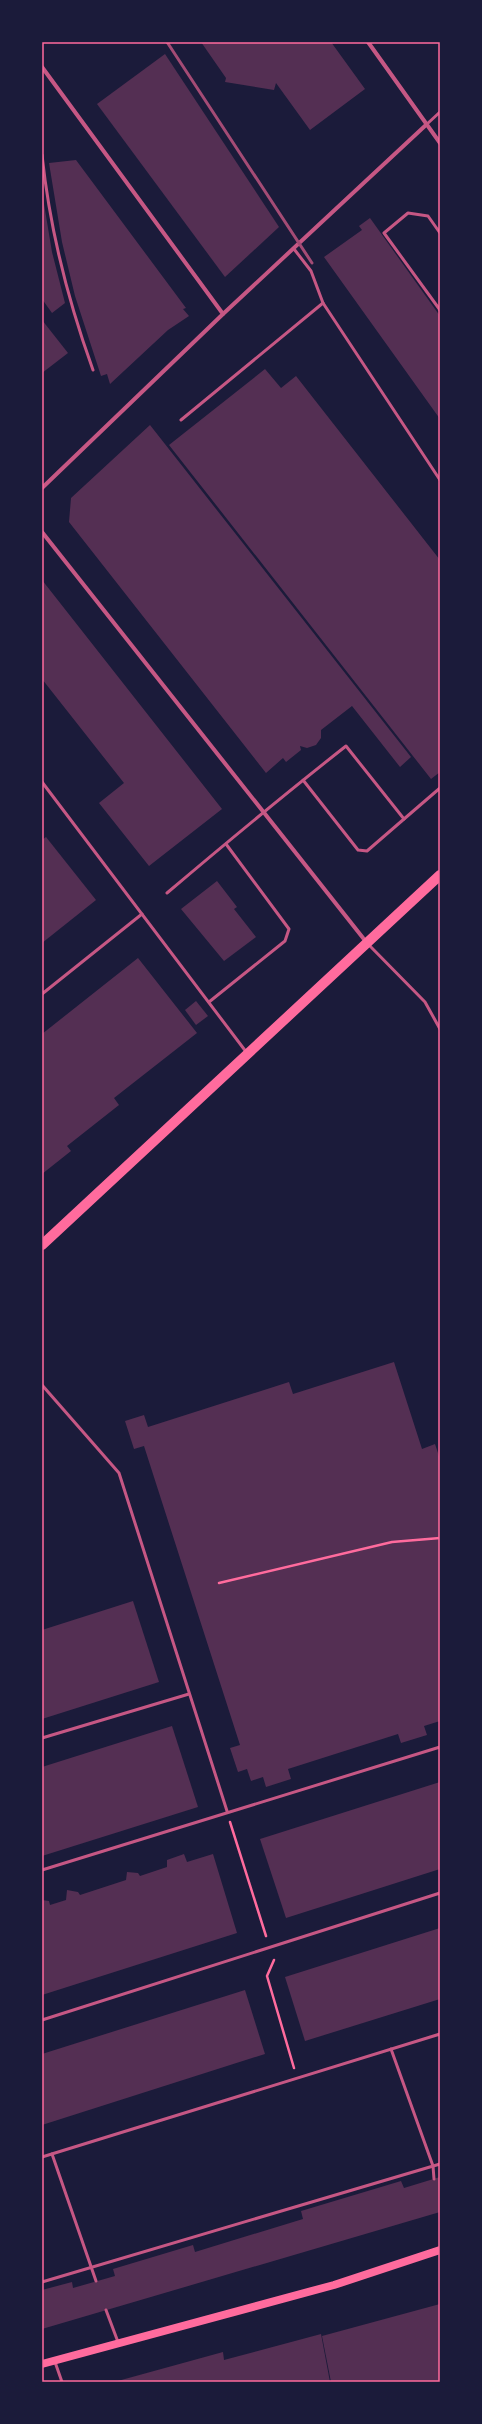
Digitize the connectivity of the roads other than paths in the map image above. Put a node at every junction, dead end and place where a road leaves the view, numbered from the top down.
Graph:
1 (368, 42) edge
2 (42, 67) edge
3 (440, 112) edge
4 (427, 124) junction
5 (440, 143) edge
6 (42, 156) edge
7 (440, 233) edge
8 (294, 249) junction
9 (323, 303) junction
10 (440, 310) edge
11 (223, 314) junction
12 (93, 370) dead end
13 (181, 420) dead end
14 (440, 480) edge
15 (42, 488) edge
16 (42, 532) edge
17 (303, 780) junction
18 (42, 782) edge
19 (440, 788) edge
20 (263, 811) junction
21 (404, 819) junction
22 (226, 844) junction
23 (440, 875) edge
24 (167, 893) dead end
25 (142, 914) junction
26 (367, 943) junction
27 (42, 994) edge
28 (209, 1002) junction
29 (440, 1029) edge
30 (248, 1054) junction
31 (42, 1245) edge
32 (42, 1385) edge
33 (189, 1694) junction
34 (42, 1738) edge
35 (440, 1747) edge
36 (227, 1811) junction
37 (42, 1870) edge
38 (440, 1893) edge
39 (42, 2020) edge
40 (440, 2034) edge
41 (391, 2049) junction
42 (52, 2154) junction
43 (42, 2158) edge
44 (440, 2164) edge
45 (433, 2166) junction
46 (434, 2179) dead end
47 (440, 2250) edge
48 (92, 2269) junction
49 (96, 2281) dead end
50 (42, 2282) edge
51 (106, 2310) dead end
52 (118, 2343) junction
53 (55, 2360) junction
54 (42, 2364) edge
55 (62, 2382) edge

1 - 4 street
2 - 11 street
3 - 4 lane
4 - 5 street
4 - 8 street
6 - 12 lane
7 - 10 lane
8 - 9 lane
8 - 11 street
9 - 13 lane
9 - 14 lane
11 - 15 street
16 - 20 street
17 - 20 lane
17 - 21 lane
17 - 21 lane
18 - 25 lane
19 - 21 lane
20 - 22 lane
20 - 26 street
22 - 24 lane
22 - 28 lane
23 - 26 main road
25 - 27 lane
25 - 28 lane
26 - 29 lane
26 - 30 main road
28 - 30 lane
30 - 31 main road
32 - 33 lane
33 - 34 lane
33 - 36 lane
35 - 36 lane
36 - 37 lane
38 - 39 lane
40 - 41 lane
41 - 42 lane
41 - 45 lane
42 - 43 lane
42 - 48 lane
44 - 45 lane
45 - 46 lane
45 - 48 lane
47 - 52 main road
48 - 49 lane
48 - 50 lane
51 - 52 lane
52 - 53 main road
53 - 54 main road
53 - 55 lane

